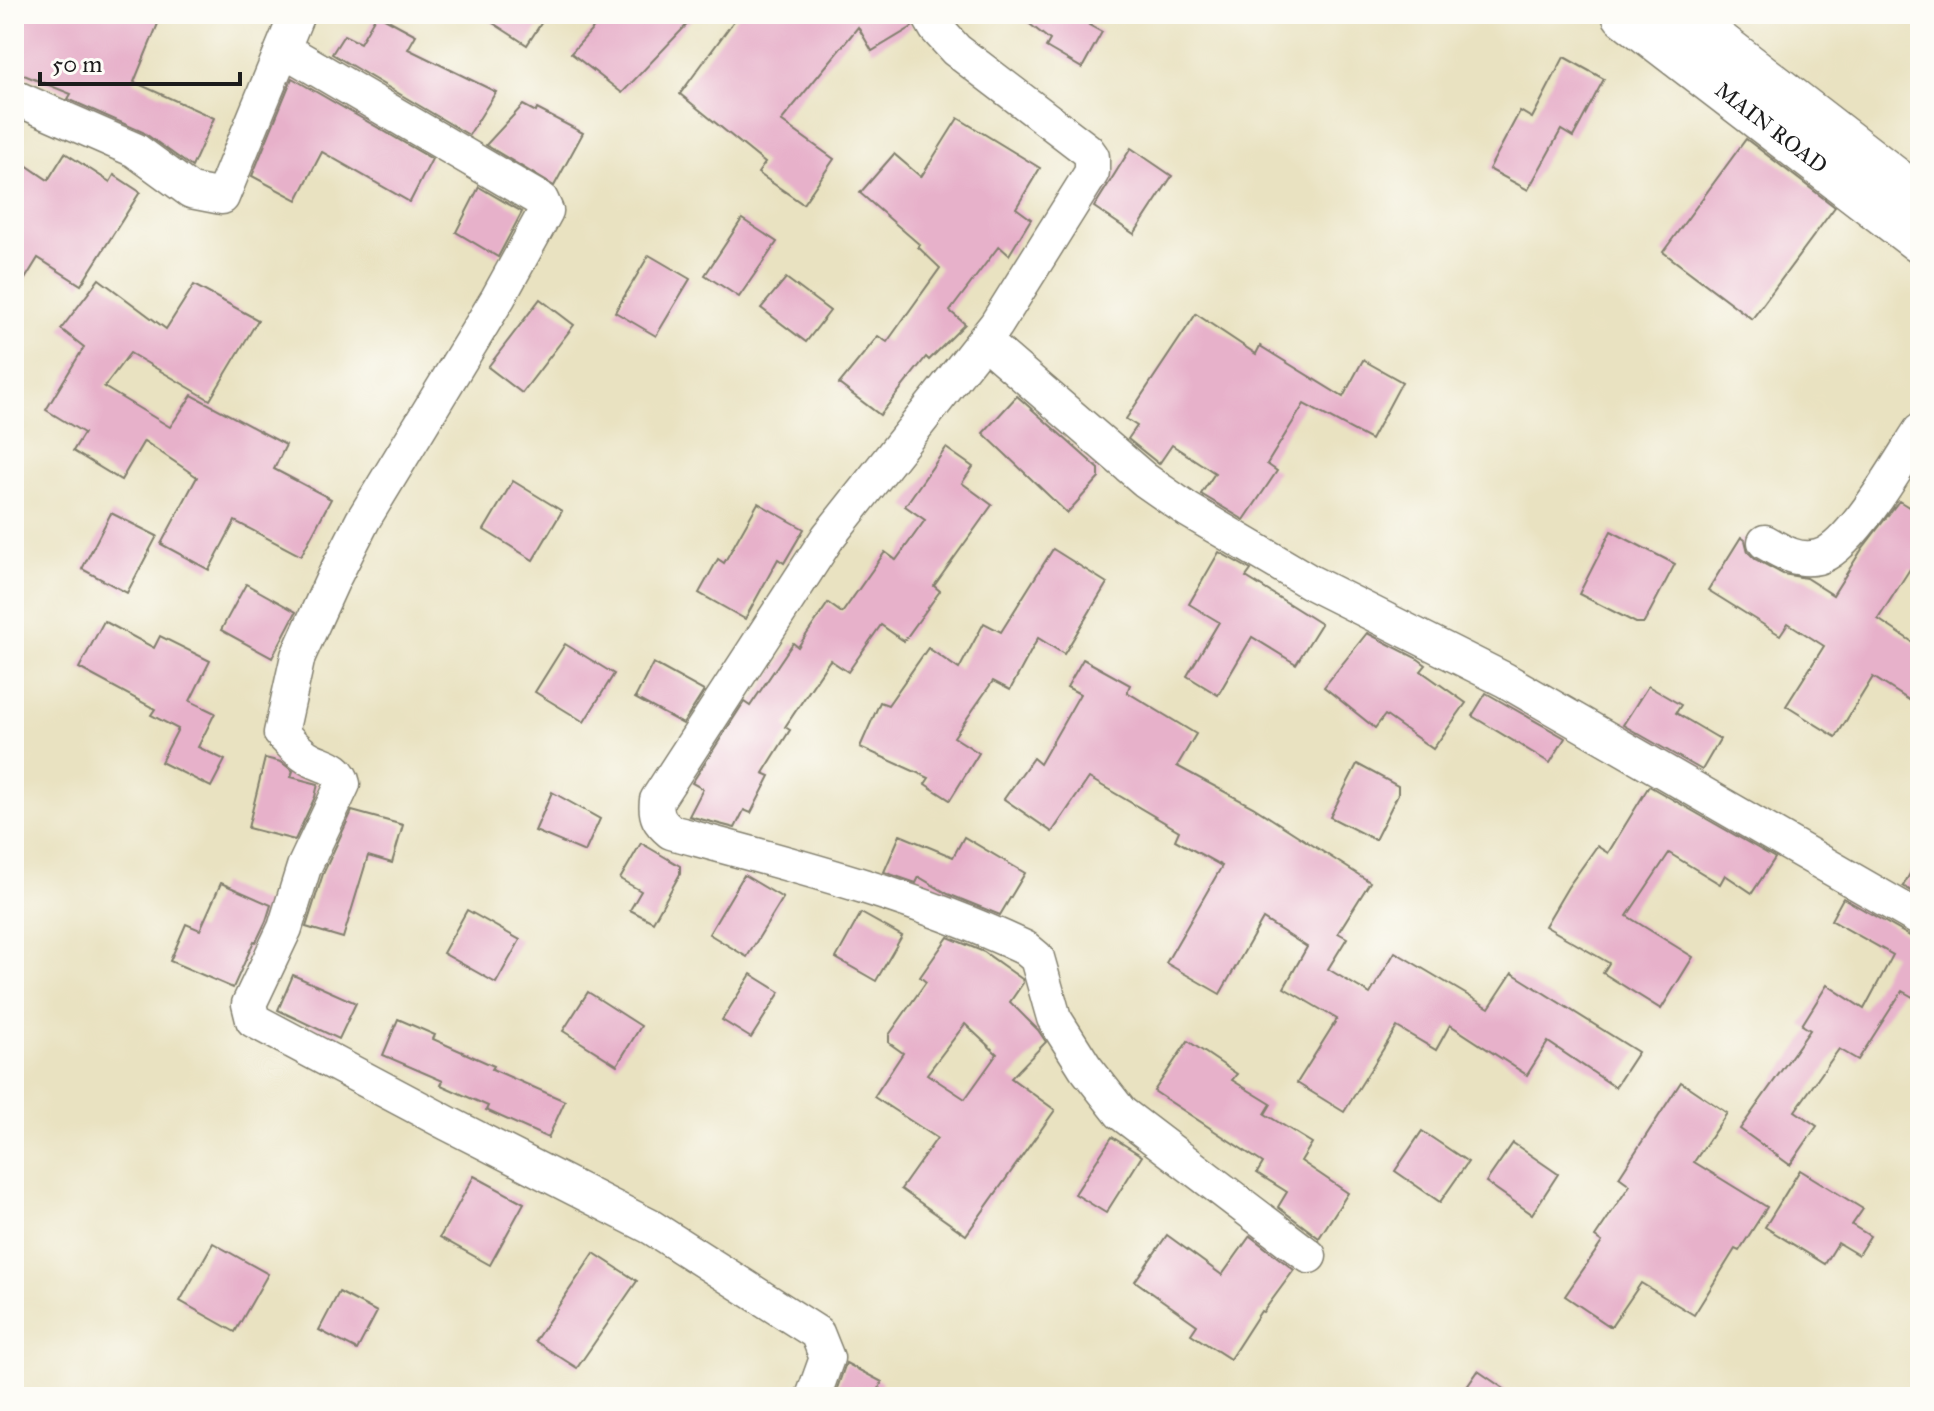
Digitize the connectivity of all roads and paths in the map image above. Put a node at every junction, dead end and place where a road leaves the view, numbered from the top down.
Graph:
1 (297, 14) edge
2 (928, 14) edge
3 (1624, 14) edge
4 (1681, 14) edge
5 (283, 49) junction
6 (14, 97) edge
7 (1920, 199) edge
8 (1920, 241) edge
9 (984, 341) junction
10 (1920, 431) edge
11 (1765, 542) dead end
12 (1920, 919) edge
13 (1309, 1256) dead end
14 (813, 1397) edge

1 - 5 street
2 - 9 street
3 - 8 main road, MAIN ROAD
4 - 7 main road, MAIN ROAD
5 - 6 street
5 - 14 street
9 - 12 street
9 - 13 street
10 - 11 street

